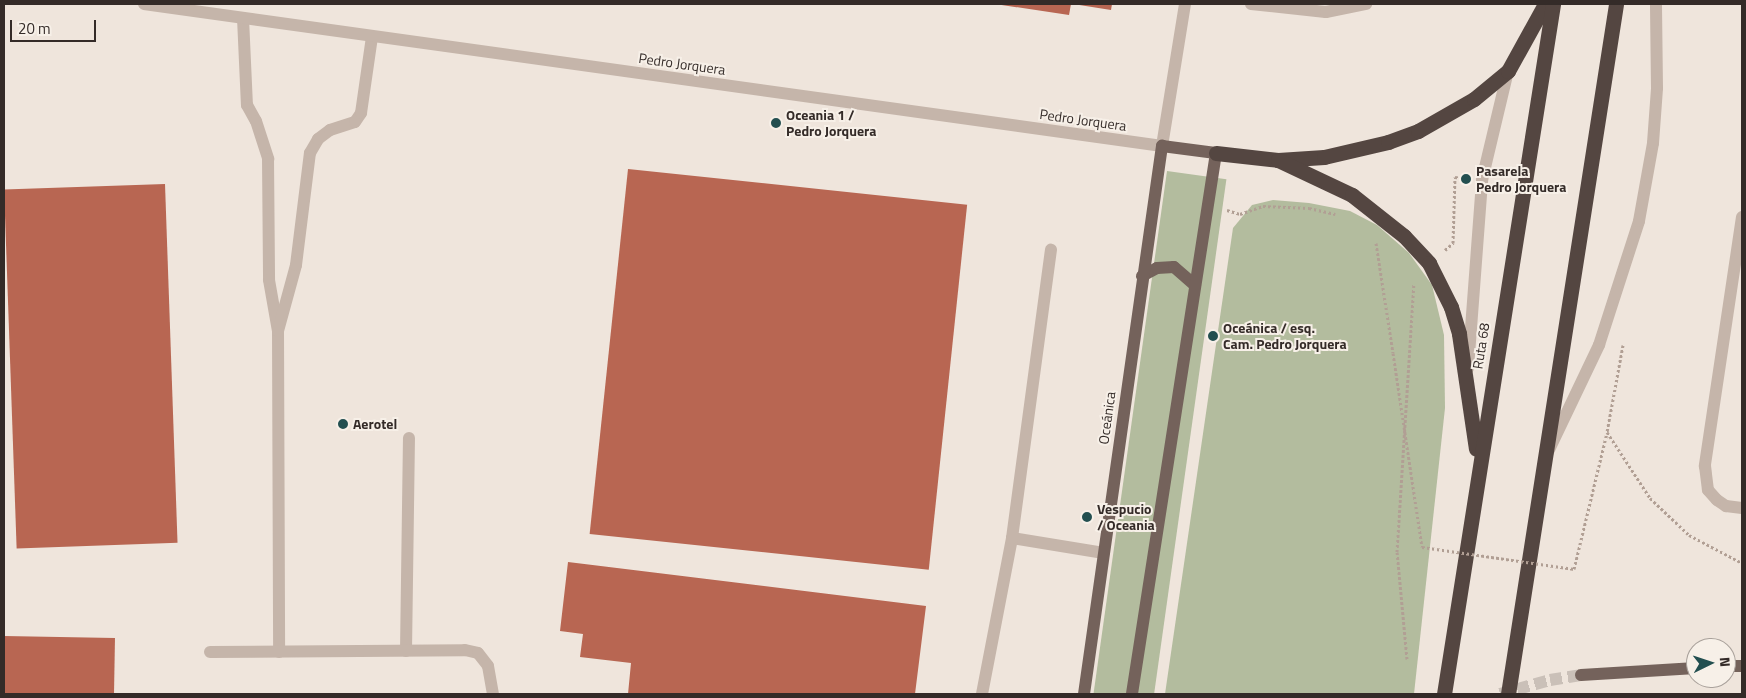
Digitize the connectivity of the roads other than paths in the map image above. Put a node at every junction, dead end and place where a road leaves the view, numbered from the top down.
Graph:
1 (144, 4) edge
2 (1185, 4) edge
3 (1251, 4) edge
4 (1366, 4) edge
5 (1545, 4) edge
6 (1553, 4) edge
7 (1616, 4) edge
8 (1656, 4) edge
9 (242, 18) junction
10 (372, 37) junction
11 (1508, 71) junction
12 (1162, 146) junction
13 (1216, 153) junction
14 (1278, 160) junction
15 (1742, 217) edge
16 (1051, 250) dead end
17 (1142, 276) junction
18 (1195, 285) junction
19 (278, 331) junction
20 (1467, 372) junction
21 (409, 438) dead end
22 (1542, 463) junction
23 (1478, 467) junction
24 (1742, 508) edge
25 (1012, 538) junction
26 (1104, 553) junction
27 (406, 651) junction
28 (210, 652) dead end
29 (279, 652) junction
30 (1686, 669) edge
31 (1581, 675) tunnel mouth
32 (493, 694) edge
33 (982, 694) edge
34 (1084, 694) edge
35 (1132, 694) edge
36 (1444, 694) edge
37 (1508, 694) edge

1 - 9 street, Pedro Jorquera
2 - 12 street
3 - 4 street
5 - 11 highway
6 - 23 highway, Ruta 68
7 - 22 highway
8 - 22 street
9 - 10 street, Pedro Jorquera
9 - 19 street
10 - 12 street, Pedro Jorquera
10 - 19 street
11 - 14 highway
11 - 20 street
12 - 13 main road, Pedro Jorquera
12 - 17 main road, Oceánica
13 - 14 highway
13 - 18 main road
14 - 20 highway
15 - 24 street
16 - 25 street
17 - 18 main road
17 - 26 main road, Oceánica
18 - 35 main road
19 - 29 street
20 - 23 highway
21 - 27 street
22 - 37 highway
23 - 36 highway, Ruta 68
25 - 26 street
25 - 33 street
26 - 34 main road, Oceánica
27 - 29 street
27 - 32 street
28 - 29 street
30 - 31 main road

